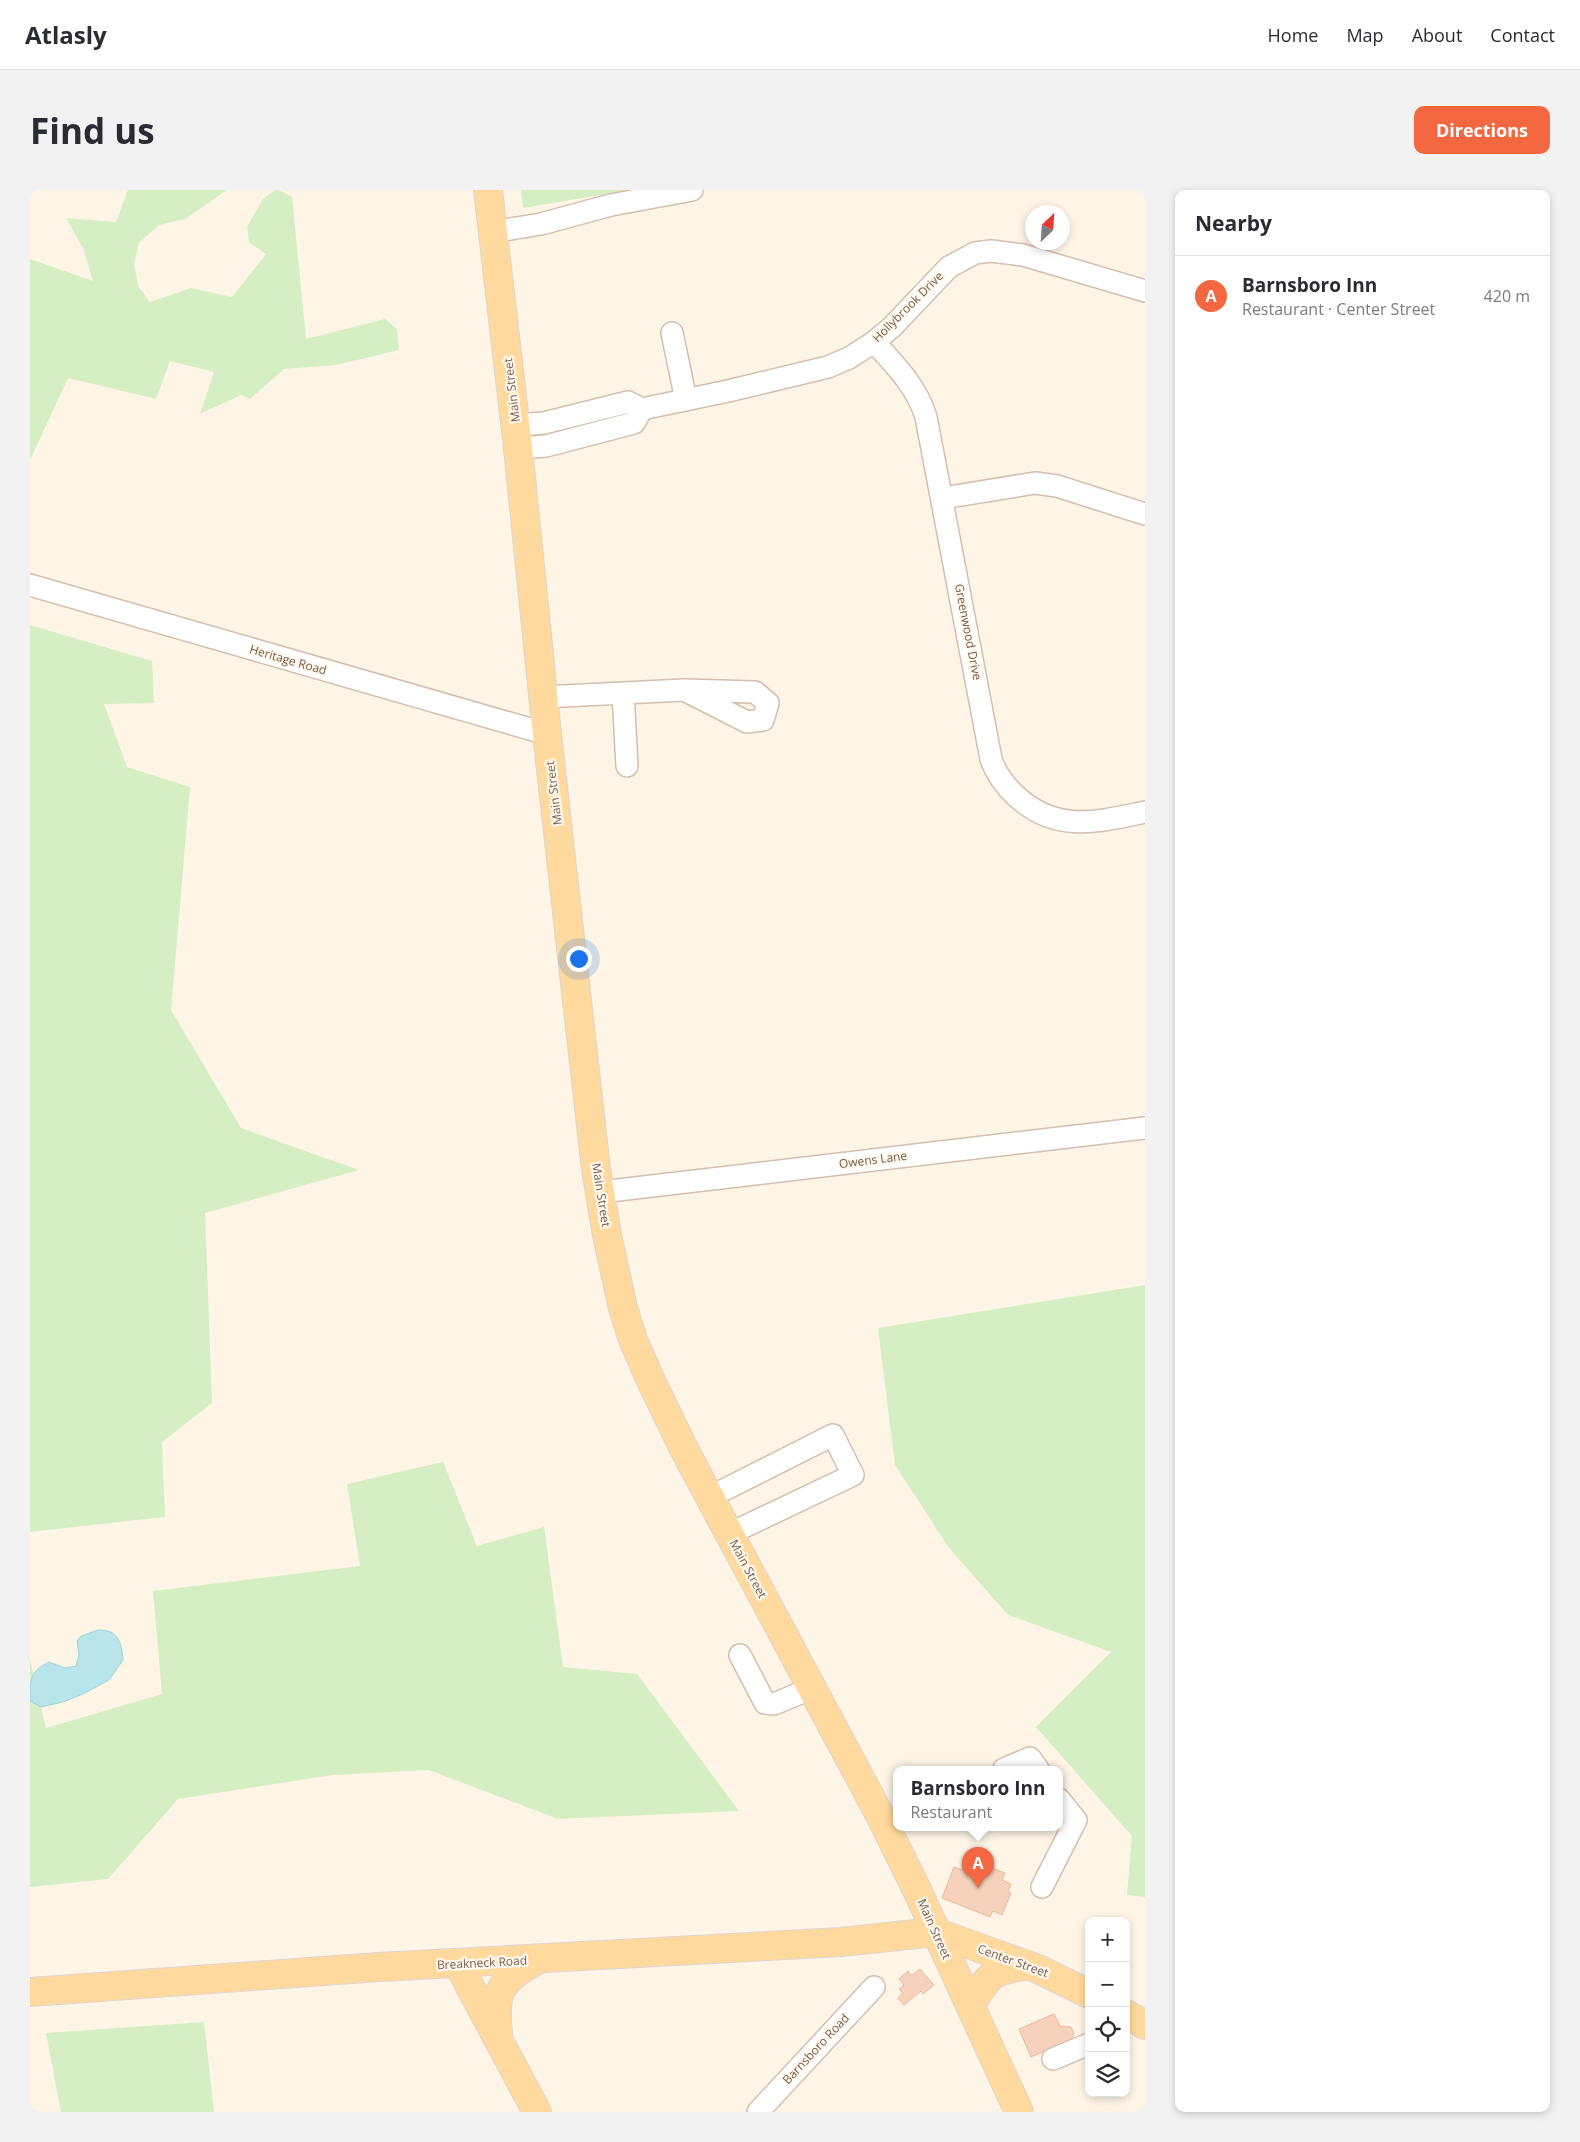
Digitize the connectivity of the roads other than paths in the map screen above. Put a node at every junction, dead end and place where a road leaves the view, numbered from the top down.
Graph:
1 (488, 190) edge
2 (692, 190) edge
3 (492, 232) junction
4 (1145, 291) edge
5 (672, 333) dead end
6 (874, 342) junction
7 (686, 400) junction
8 (517, 436) junction
9 (942, 498) junction
10 (1145, 514) edge
11 (30, 586) edge
12 (684, 690) dead end
13 (623, 693) junction
14 (543, 696) junction
15 (547, 734) junction
16 (627, 766) dead end
17 (1145, 812) edge
18 (1145, 1128) edge
19 (601, 1192) junction
20 (710, 1497) junction
21 (729, 1534) junction
22 (740, 1655) dead end
23 (812, 1688) junction
24 (1011, 1766) edge
25 (1036, 1766) edge
26 (1063, 1804) edge
27 (889, 1816) edge
28 (895, 1831) edge
29 (1042, 1887) dead end
30 (935, 1932) junction
31 (538, 1960) junction
32 (458, 1964) junction
33 (1028, 1965) junction
34 (874, 1987) dead end
35 (30, 1992) edge
36 (1085, 1992) edge
37 (970, 2006) junction
38 (1130, 2016) edge
39 (1145, 2025) edge
40 (498, 2040) junction
41 (1085, 2046) edge
42 (1053, 2059) dead end
43 (538, 2112) edge
44 (758, 2112) edge
45 (1019, 2112) edge

1 - 3 main road, Main Street
2 - 3 street
3 - 8 main road, Main Street
4 - 6 street, Hollybrook Drive
5 - 7 street
6 - 7 street, Hollybrook Drive
6 - 9 street, Greenwood Drive
7 - 8 street, Hollybrook Drive
8 - 14 main road, Main Street
9 - 10 street
9 - 17 street, Greenwood Drive
11 - 15 street, Heritage Road
12 - 13 street
13 - 14 street
13 - 16 street
14 - 15 main road, Main Street
15 - 19 main road, Main Street
18 - 19 street, Owens Lane
19 - 20 main road, Main Street
20 - 21 main road, Main Street
20 - 21 street
21 - 23 main road, Main Street
22 - 23 street
23 - 27 main road, Main Street
24 - 25 street
26 - 29 street
28 - 30 main road, Main Street
30 - 31 main road, Breakneck Road
30 - 33 main road, Center Street
30 - 37 main road, Main Street
31 - 32 main road, Breakneck Road
31 - 40 main road
32 - 35 main road, Breakneck Road
32 - 40 main road
33 - 36 main road, Center Street
33 - 37 main road
34 - 44 street, Barnsboro Road
37 - 45 main road, Main Street
38 - 39 main road
40 - 43 main road
41 - 42 street

